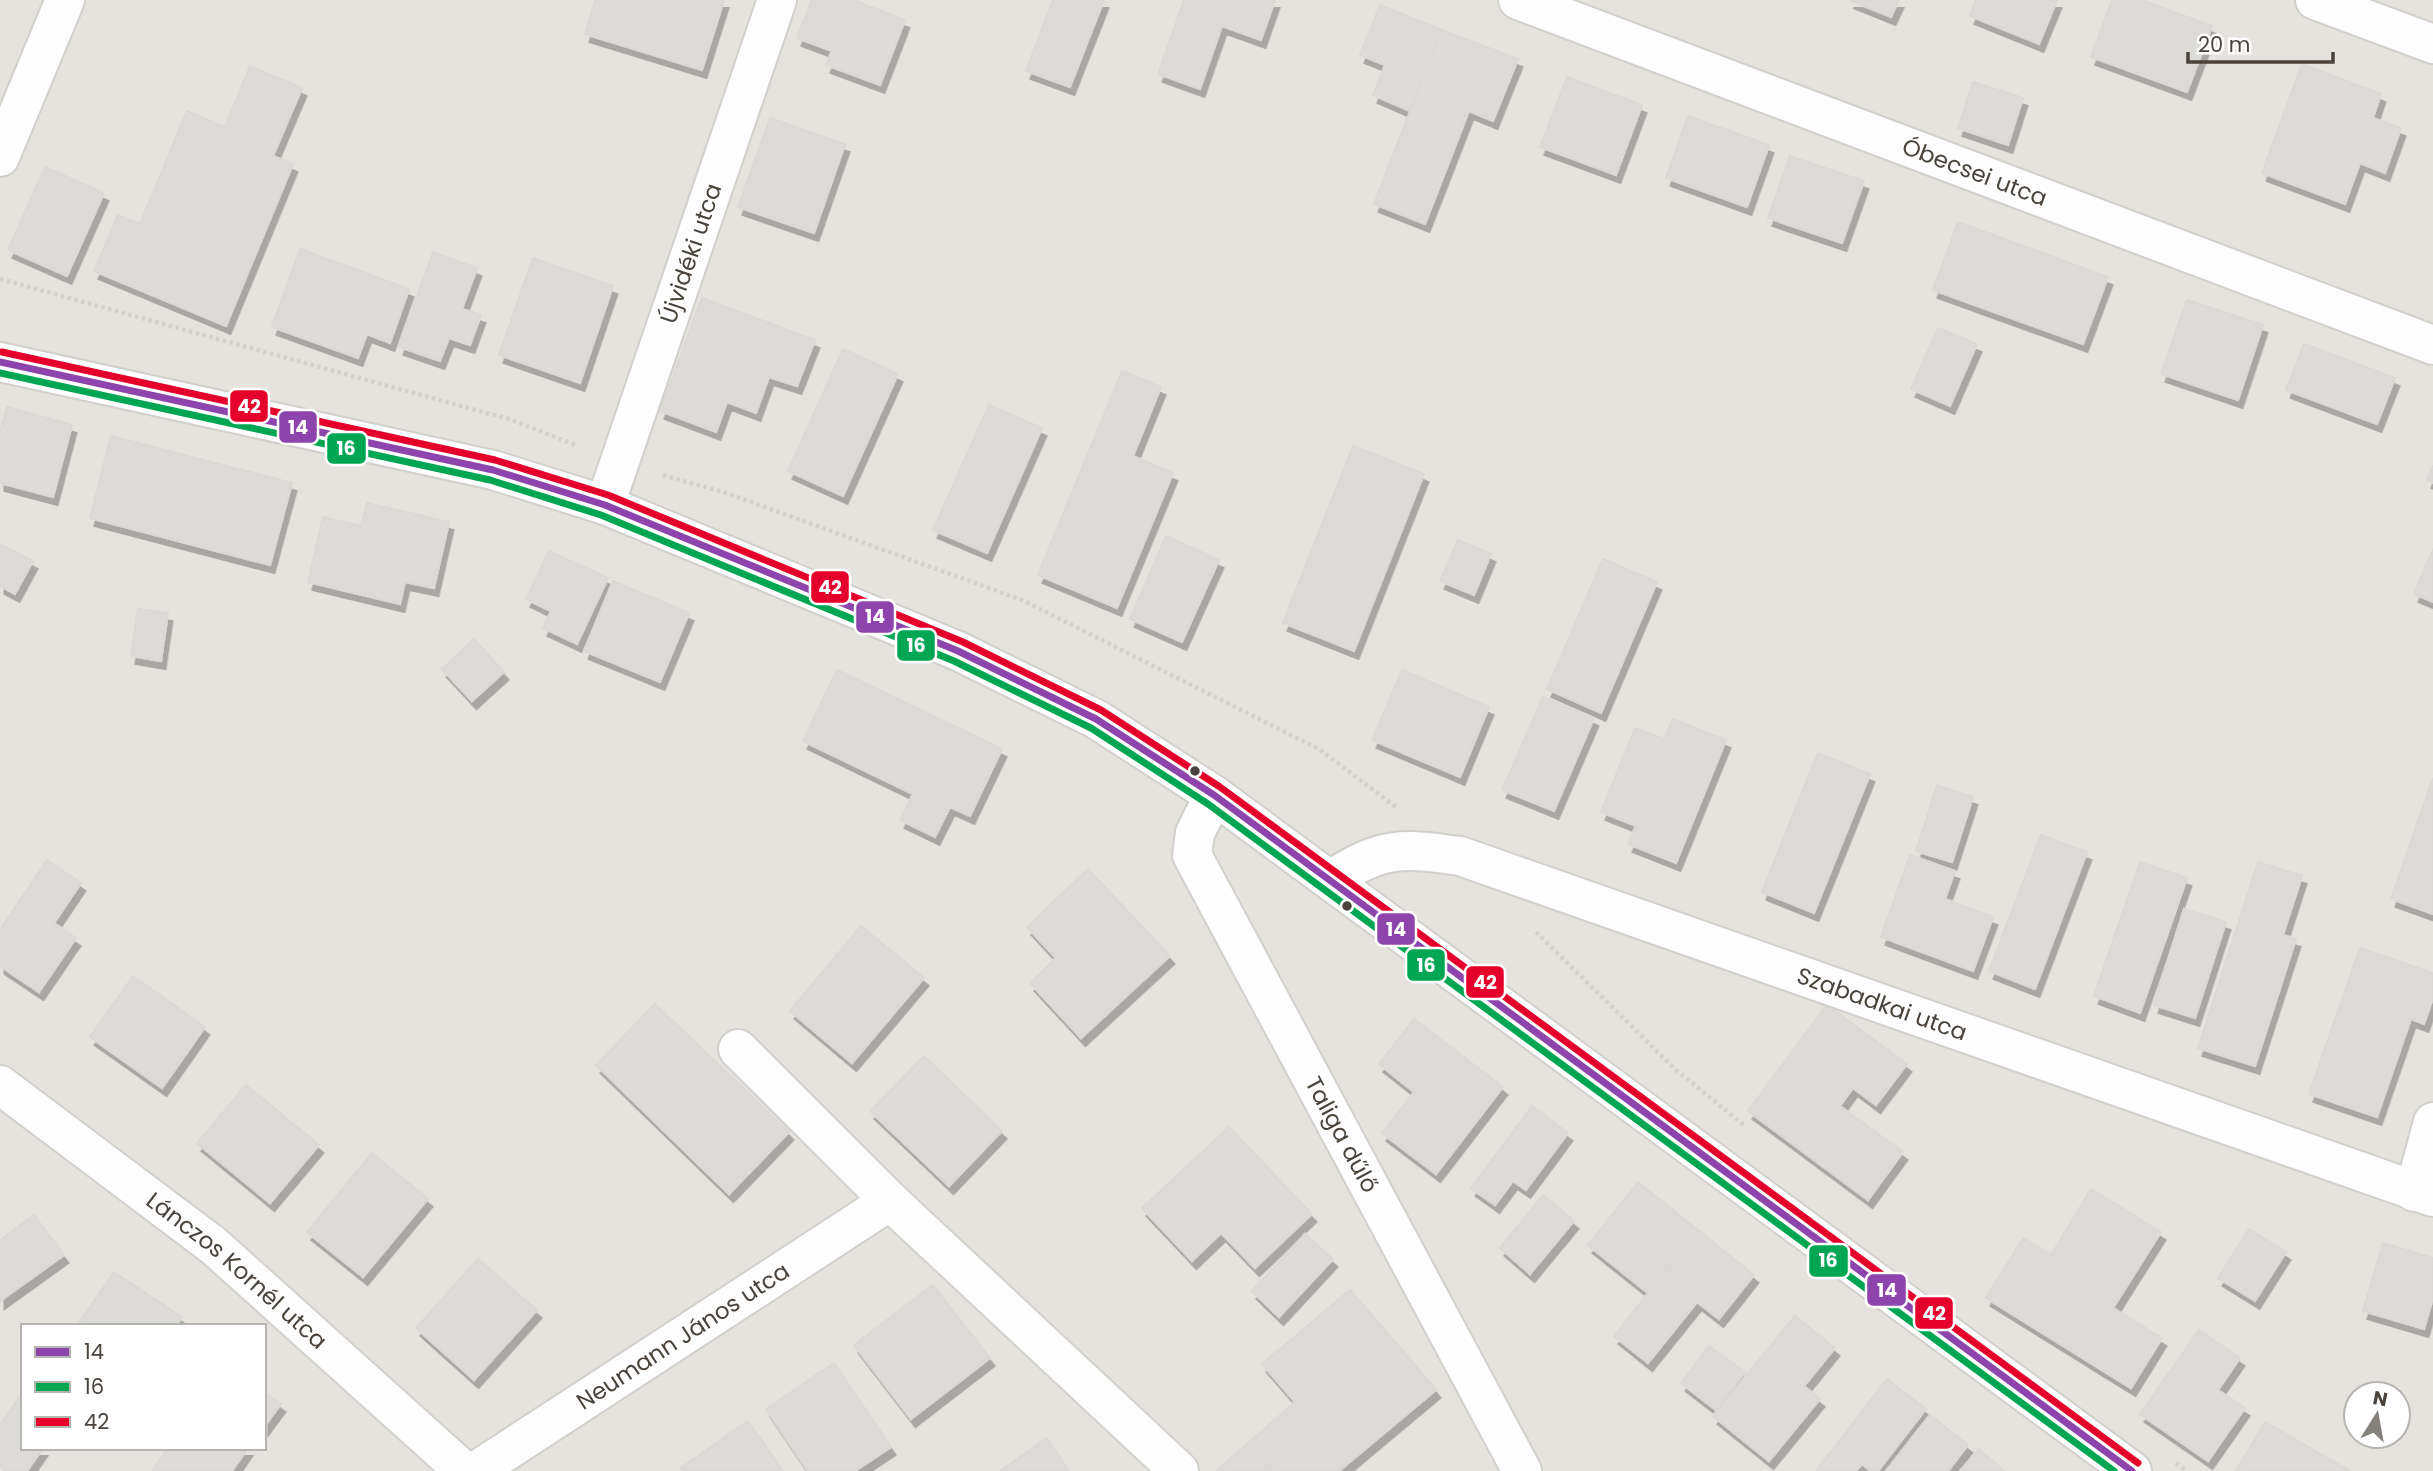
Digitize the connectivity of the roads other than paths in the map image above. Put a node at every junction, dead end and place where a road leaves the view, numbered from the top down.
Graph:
1 (65, 0) edge
2 (777, 0) edge
3 (1518, 0) edge
4 (2315, 0) edge
5 (2433, 44) edge
6 (0, 157) edge
7 (2433, 345) edge
8 (0, 362) edge
9 (605, 505) junction
10 (1214, 795) junction
11 (1331, 880) junction
12 (738, 1049) dead end
13 (0, 1085) edge
14 (2433, 1122) edge
15 (2424, 1195) edge
16 (890, 1201) junction
17 (464, 1471) edge
18 (476, 1471) edge
19 (1179, 1471) edge
20 (1522, 1471) edge
21 (2132, 1471) edge

1 - 6 street
2 - 9 street, Újvidéki utca
3 - 7 street, Óbecsei utca
4 - 5 street
8 - 9 street
9 - 10 street
10 - 11 street
10 - 20 street, Taliga dűlő
11 - 15 street, Szabadkai utca
11 - 21 street
12 - 16 street
13 - 17 street, Lánczos Kornél utca
14 - 15 street
16 - 18 street, Neumann János utca
16 - 19 street

